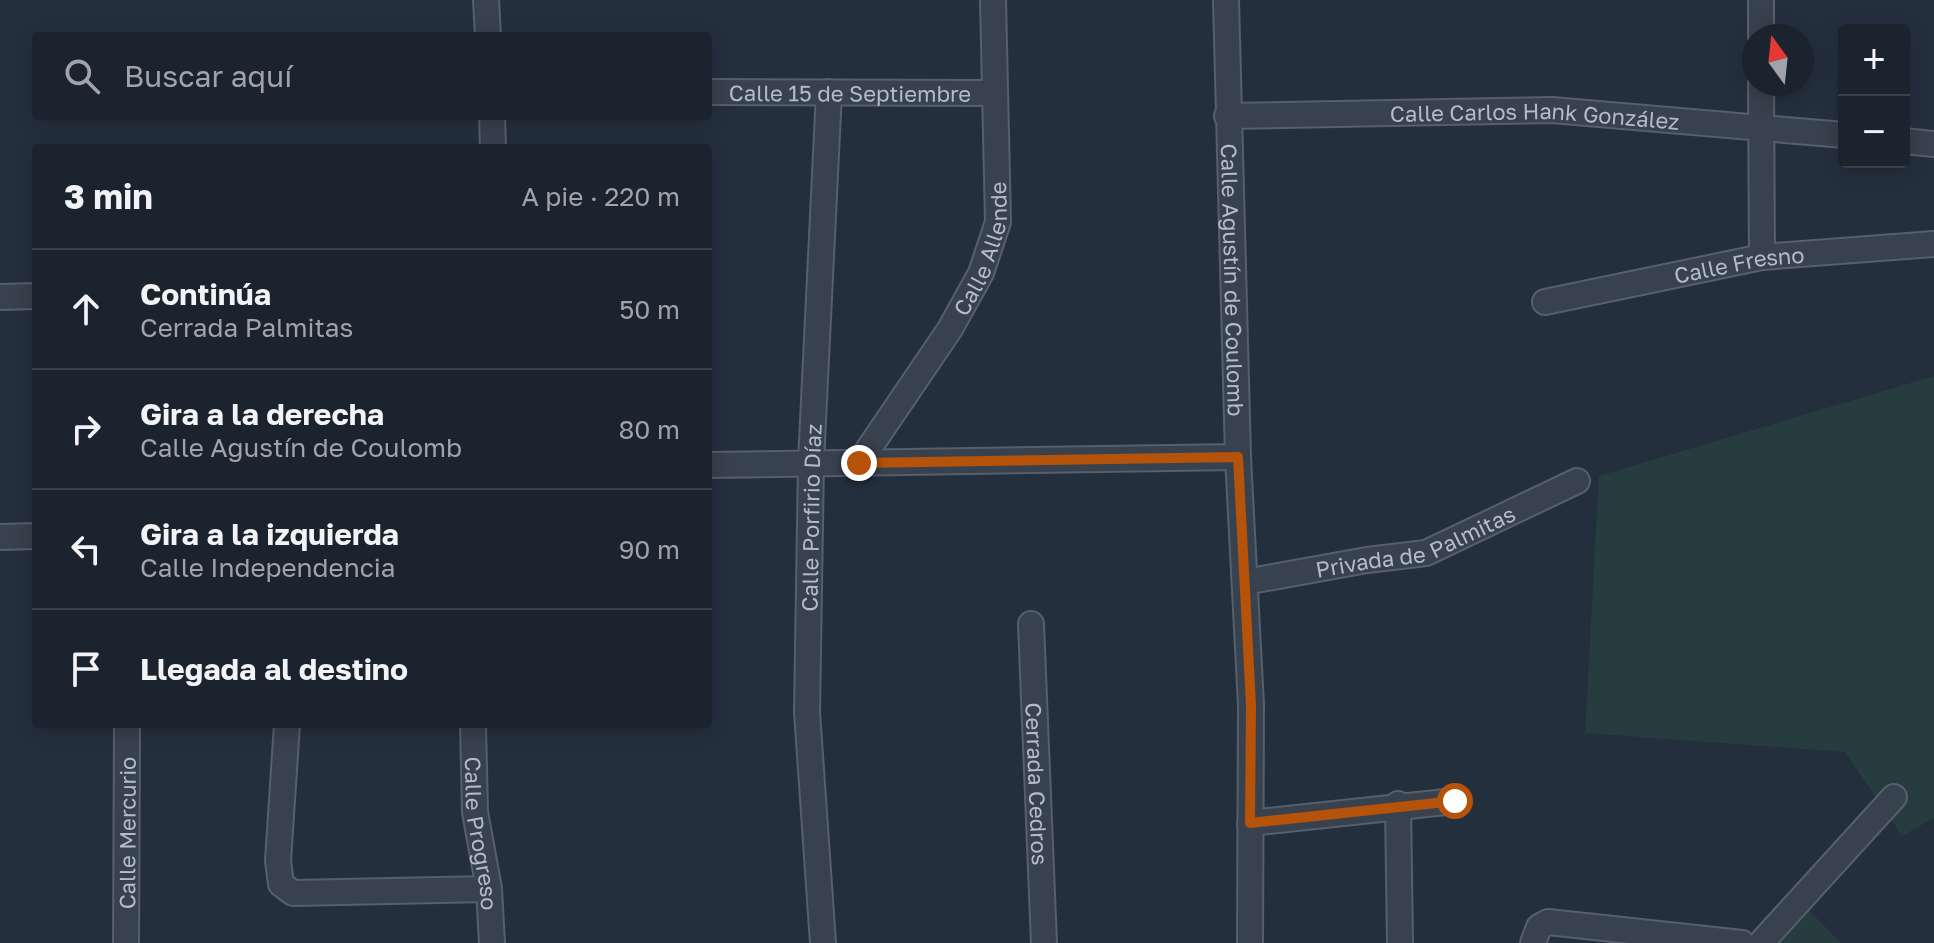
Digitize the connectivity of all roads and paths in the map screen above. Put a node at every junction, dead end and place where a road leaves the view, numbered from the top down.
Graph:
1 (486, 0) edge
2 (993, 0) edge
3 (1226, 0) edge
4 (1761, 0) edge
5 (1761, 24) edge
6 (488, 32) edge
7 (712, 92) edge
8 (829, 92) junction
9 (992, 93) junction
10 (1761, 96) edge
11 (1227, 116) junction
12 (492, 120) edge
13 (1762, 126) junction
14 (1838, 134) edge
15 (1910, 142) edge
16 (493, 144) edge
17 (1934, 144) edge
18 (1934, 244) edge
19 (1762, 257) junction
20 (32, 296) edge
21 (0, 297) edge
22 (1545, 302) dead end
23 (1238, 457) junction
24 (811, 462) junction
25 (859, 463) junction
26 (712, 465) edge
27 (1577, 481) dead end
28 (32, 536) edge
29 (0, 537) edge
30 (1245, 582) junction
31 (1031, 624) dead end
32 (127, 728) edge
33 (287, 728) edge
34 (473, 728) edge
35 (1894, 797) dead end
36 (1455, 801) dead end
37 (1398, 804) junction
38 (1250, 823) junction
39 (489, 889) junction
40 (126, 943) edge
41 (492, 943) edge
42 (823, 943) edge
43 (1044, 943) edge
44 (1250, 943) edge
45 (1400, 943) edge
46 (1533, 943) edge
47 (1742, 943) edge
48 (1761, 943) edge

1 - 6 street
2 - 9 street, Calle Allende
3 - 11 street, Calle Agustín de Coulomb
4 - 5 street
7 - 8 street, Calle 15 de Septiembre
8 - 9 street, Calle 15 de Septiembre
8 - 24 street, Calle Porfirio Díaz
9 - 25 street, Calle Allende
10 - 13 street
11 - 13 street, Calle Carlos Hank González
11 - 23 street, Calle Agustín de Coulomb
12 - 16 street
13 - 14 street, Calle Carlos Hank González
13 - 19 street
15 - 17 street
18 - 19 street, Calle Fresno
19 - 22 street, Calle Fresno
20 - 21 street
23 - 25 street
23 - 30 street, Calle Agustín de Coulomb
24 - 25 street
24 - 26 street
24 - 42 street, Calle Porfirio Díaz
27 - 30 street, Privada de Palmitas
28 - 29 street
30 - 38 street, Calle Agustín de Coulomb
31 - 43 street, Cerrada Cedros
32 - 40 street, Calle Mercurio
33 - 39 street
34 - 39 street, Calle Progreso
35 - 48 street
36 - 37 street
37 - 38 street
37 - 45 street
38 - 44 street, Calle Agustín de Coulomb
39 - 41 street, Calle Progreso
46 - 47 street

